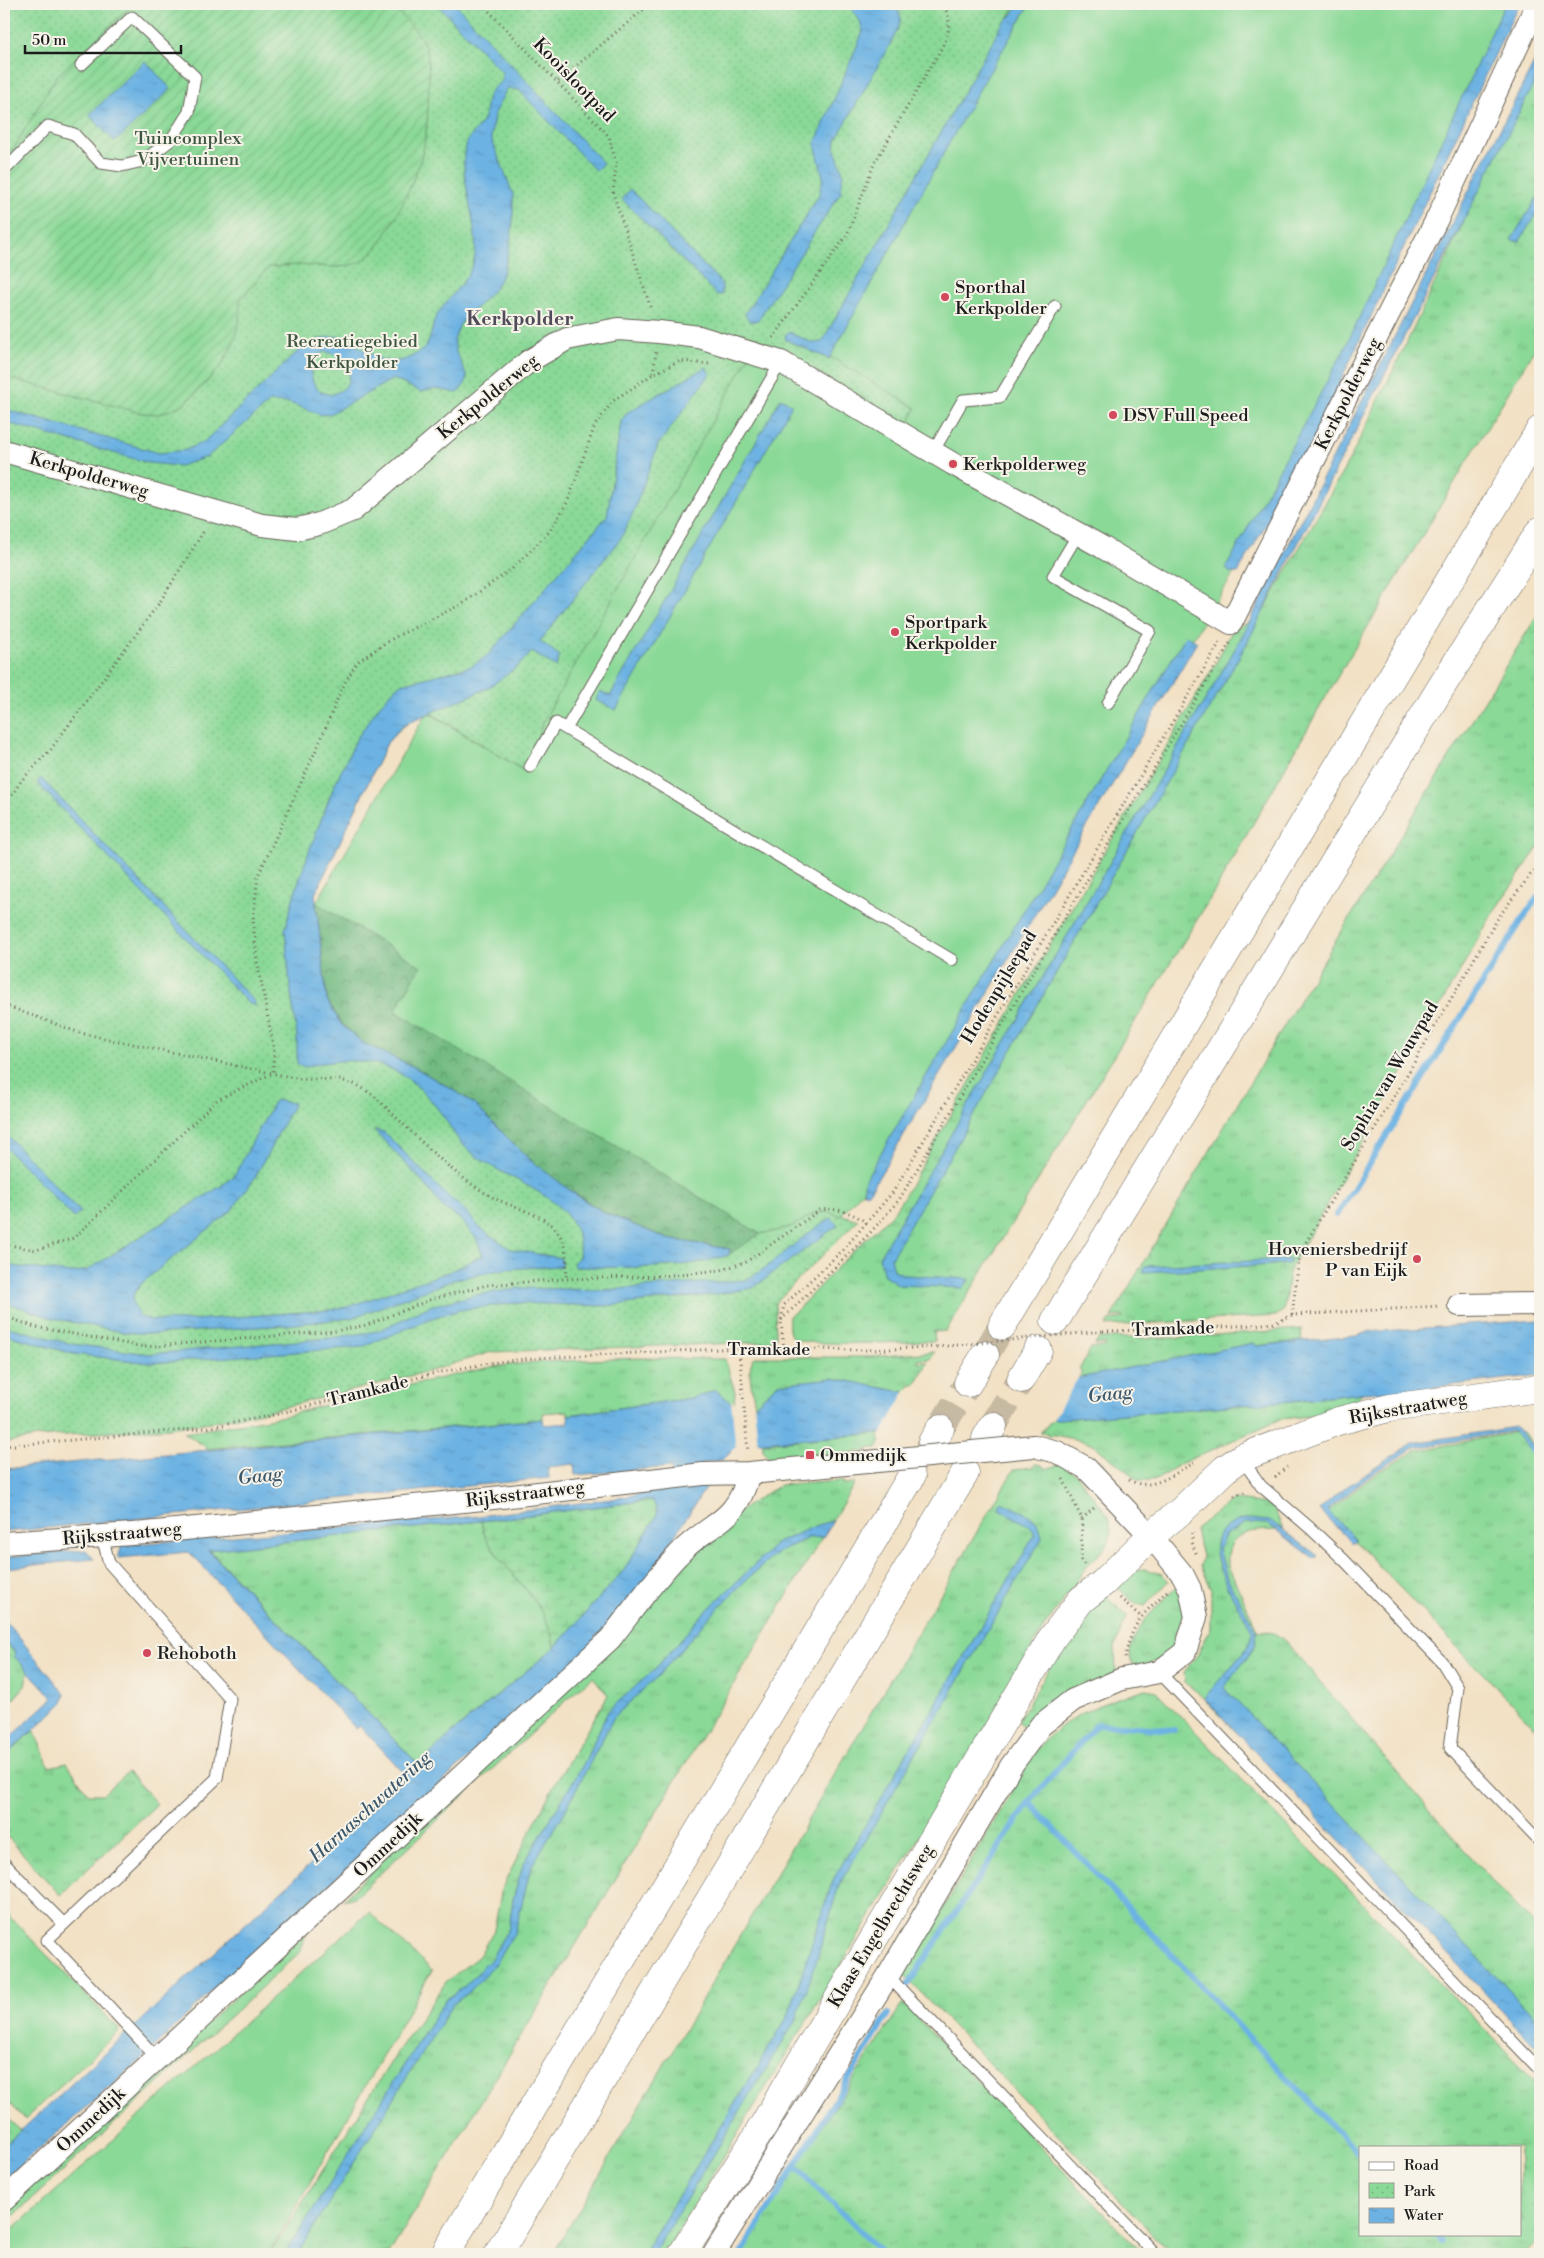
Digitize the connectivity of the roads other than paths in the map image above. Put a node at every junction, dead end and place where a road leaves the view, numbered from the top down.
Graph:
1 (1537, 4) edge
2 (81, 64) dead end
3 (4, 170) edge
4 (1055, 306) dead end
5 (772, 359) junction
6 (1540, 430) edge
7 (4, 451) edge
8 (933, 452) junction
9 (1540, 531) edge
10 (1078, 534) junction
11 (1108, 703) dead end
12 (566, 729) junction
13 (530, 767) dead end
14 (952, 960) dead end
15 (1540, 1304) edge
16 (1459, 1305) road end
17 (1055, 1321) dead end
18 (1002, 1326) tunnel mouth
19 (1038, 1350) dead end
20 (985, 1355) tunnel mouth
21 (1021, 1379) tunnel mouth
22 (968, 1383) tunnel mouth
23 (1540, 1388) edge
24 (748, 1463) junction
25 (1233, 1463) junction
26 (965, 1473) dead end
27 (911, 1477) dead end
28 (1145, 1530) junction
29 (102, 1536) junction
30 (4, 1543) edge
31 (1159, 1672) junction
32 (1540, 1842) edge
33 (4, 1863) edge
34 (64, 1924) junction
35 (888, 1976) junction
36 (154, 2055) junction
37 (1540, 2070) edge
38 (4, 2200) edge
39 (445, 2254) edge
40 (498, 2254) edge
41 (682, 2254) edge
42 (714, 2254) edge
43 (1156, 2254) edge

1 - 10 street, Kerkpolderweg
2 - 3 lane
4 - 8 lane
5 - 7 street, Kerkpolderweg
5 - 8 street, Kerkpolderweg
5 - 12 lane
6 - 18 main road
8 - 10 street, Kerkpolderweg
9 - 17 main road
10 - 11 lane
12 - 13 lane
12 - 14 lane
15 - 16 street
19 - 21 main road
20 - 22 main road
23 - 25 main road, Rijksstraatweg
24 - 28 street, Rijksstraatweg, bridge
24 - 29 street, Rijksstraatweg
24 - 36 street, Ommedijk
25 - 28 main road, Rijksstraatweg
25 - 32 lane
26 - 40 main road
27 - 39 main road
28 - 31 street, Klaas Engelbrechtsweg
28 - 41 main road, Klaas Engelbrechtsweg
29 - 30 street, Rijksstraatweg
29 - 34 lane
31 - 35 street, Klaas Engelbrechtsweg
31 - 37 lane
33 - 34 lane
34 - 36 lane
35 - 42 street, Klaas Engelbrechtsweg
35 - 43 lane
36 - 38 street, Ommedijk

